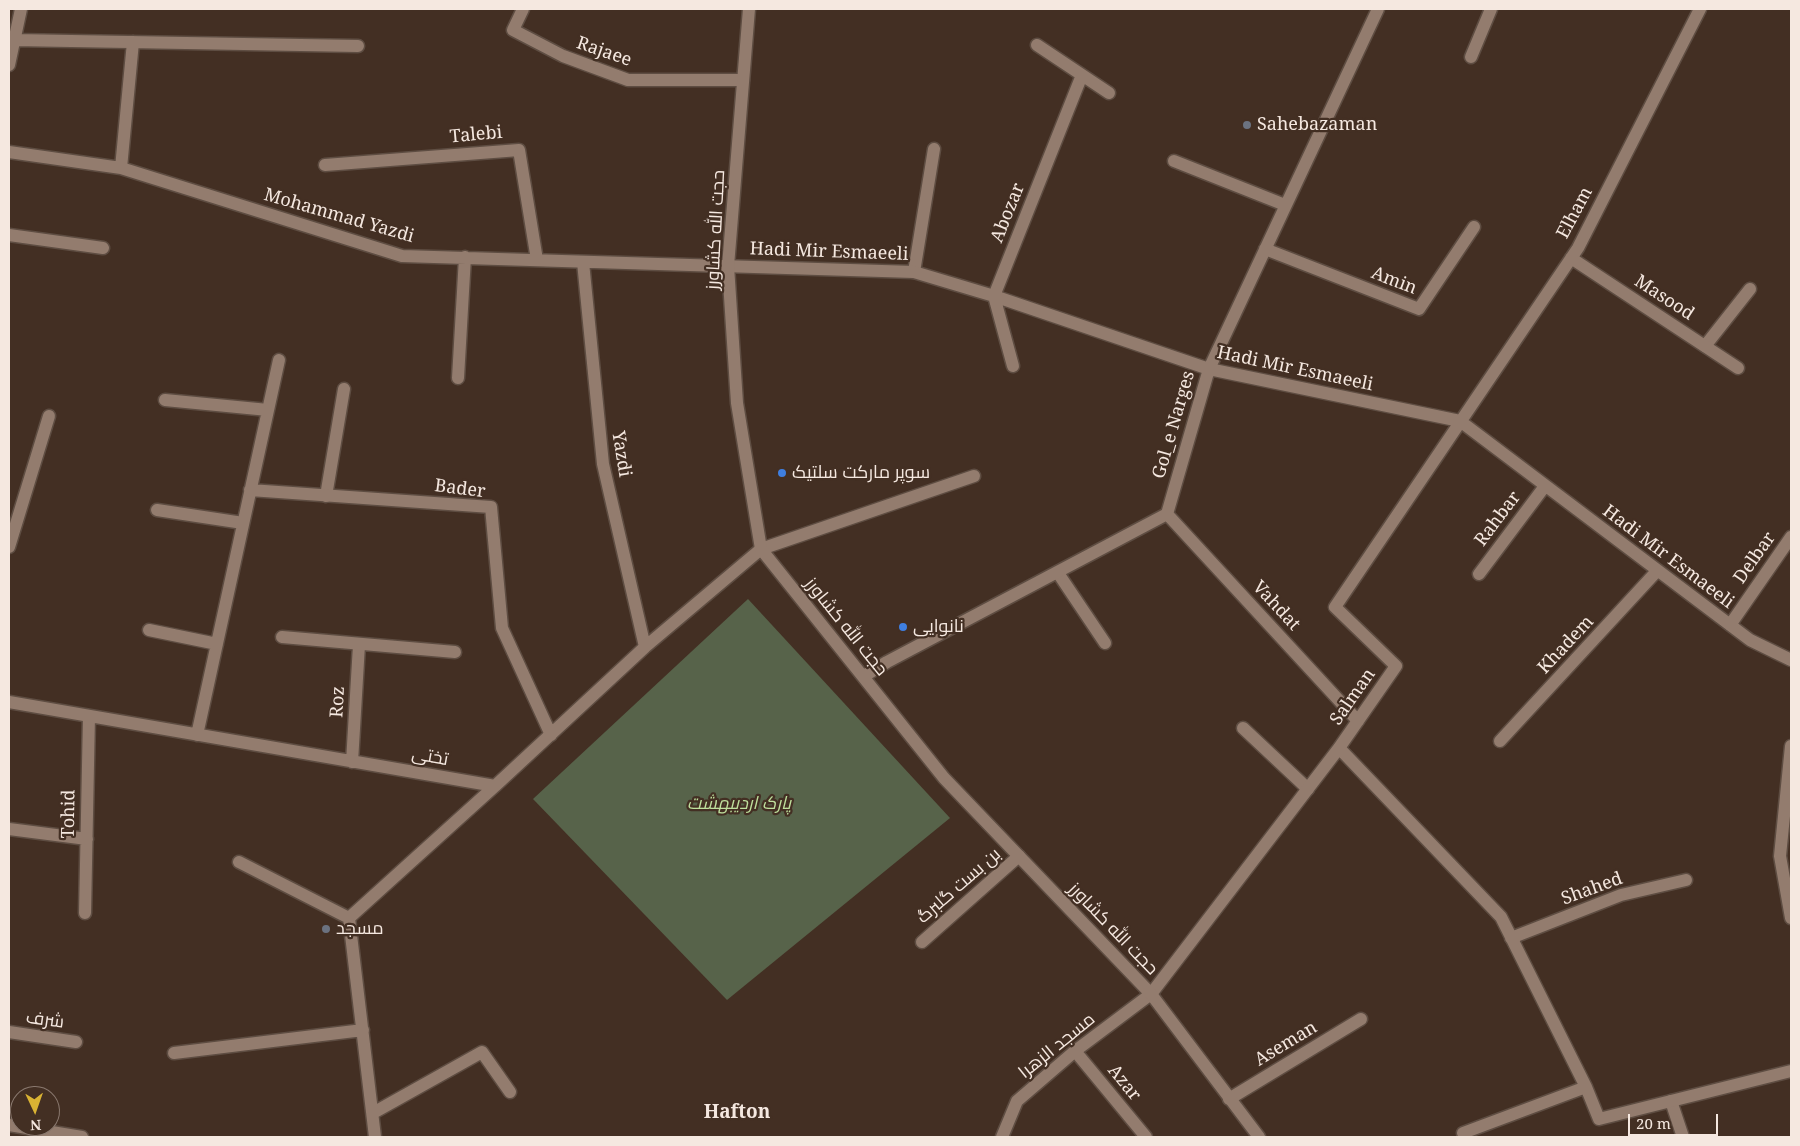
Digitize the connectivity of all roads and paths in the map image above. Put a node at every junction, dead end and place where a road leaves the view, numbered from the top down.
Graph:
1 (21, 9) edge
2 (523, 9) edge
3 (749, 9) edge
4 (1378, 9) edge
5 (1491, 9) edge
6 (1700, 9) edge
7 (14, 40) junction
8 (133, 42) junction
9 (358, 46) dead end
10 (1037, 46) dead end
11 (1471, 57) dead end
12 (9, 65) edge
13 (1082, 75) junction
14 (743, 80) junction
15 (1109, 93) dead end
16 (934, 149) dead end
17 (9, 152) edge
18 (1174, 161) dead end
19 (325, 165) dead end
20 (122, 168) junction
21 (1285, 205) junction
22 (1474, 227) dead end
23 (9, 235) edge
24 (103, 248) dead end
25 (1265, 249) junction
26 (465, 257) junction
27 (1571, 258) junction
28 (537, 260) junction
29 (583, 262) junction
30 (728, 266) junction
31 (914, 272) junction
32 (1750, 289) dead end
33 (994, 296) junction
34 (1705, 346) junction
35 (279, 360) dead end
36 (1013, 366) dead end
37 (1738, 368) dead end
38 (1208, 369) junction
39 (458, 378) dead end
40 (344, 390) dead end
41 (165, 400) dead end
42 (268, 410) junction
43 (49, 416) dead end
44 (1460, 421) junction
45 (974, 476) dead end
46 (1545, 486) junction
47 (250, 490) junction
48 (326, 496) junction
49 (158, 510) dead end
50 (1167, 514) junction
51 (243, 523) junction
52 (1791, 536) edge
53 (9, 547) edge
54 (761, 549) junction
55 (1657, 571) junction
56 (1058, 573) junction
57 (1480, 574) dead end
58 (1730, 625) junction
59 (149, 630) dead end
60 (282, 637) dead end
61 (1105, 643) dead end
62 (217, 644) junction
63 (359, 645) junction
64 (645, 647) junction
65 (455, 652) dead end
66 (1791, 660) edge
67 (864, 676) junction
68 (9, 702) edge
69 (89, 716) junction
70 (1358, 721) junction
71 (1243, 728) dead end
72 (197, 735) junction
73 (551, 735) junction
74 (1500, 741) dead end
75 (1791, 746) edge
76 (1340, 748) junction
77 (352, 762) junction
78 (495, 786) junction
79 (1308, 789) junction
80 (9, 829) edge
81 (86, 840) junction
82 (1019, 856) junction
83 (239, 862) dead end
84 (1686, 880) dead end
85 (85, 913) dead end
86 (349, 918) junction
87 (1791, 918) edge
88 (1511, 938) junction
89 (922, 942) dead end
90 (1150, 994) junction
91 (1361, 1019) dead end
92 (363, 1030) junction
93 (9, 1032) edge
94 (76, 1042) dead end
95 (1075, 1051) junction
96 (174, 1053) dead end
97 (1791, 1071) edge
98 (1586, 1087) junction
99 (510, 1092) dead end
100 (1230, 1099) junction
101 (1671, 1101) junction
102 (373, 1113) junction
103 (9, 1125) edge
104 (1463, 1133) dead end
105 (82, 1137) edge
106 (375, 1137) edge
107 (1002, 1137) edge
108 (1146, 1137) edge
109 (1259, 1137) edge
110 (1683, 1137) edge

1 - 7 street
2 - 14 street, Rajaee
3 - 14 street, حجت الله کشاورز
4 - 21 street, Gol_e Narges
5 - 11 street
6 - 27 street, Elham
7 - 8 street
7 - 12 street
8 - 9 street
8 - 20 street
10 - 13 street
13 - 15 street
13 - 33 street, Abozar
14 - 30 street, حجت الله کشاورز
16 - 31 street
17 - 20 street, Mohammad Yazdi
18 - 21 street
19 - 28 street, Talebi
20 - 26 street, Mohammad Yazdi
21 - 25 street, Gol_e Narges
22 - 25 street, Amin
23 - 24 street
25 - 38 street, Gol_e Narges
26 - 28 street, Mohammad Yazdi
26 - 39 street
27 - 34 street, Masood
27 - 44 street, Elham
28 - 29 street, Mohammad Yazdi
29 - 30 street, Mohammad Yazdi
29 - 64 street, Yazdi
30 - 31 street, Hadi Mir Esmaeeli
30 - 54 street, حجت الله کشاورز
31 - 33 street, Hadi Mir Esmaeeli
32 - 34 street
33 - 36 street
33 - 38 street, Hadi Mir Esmaeeli
34 - 37 street, Masood
35 - 42 street
38 - 44 street, Hadi Mir Esmaeeli
38 - 50 street, Gol_e Narges
40 - 48 street
41 - 42 street
42 - 47 street
43 - 53 street
44 - 46 street, Hadi Mir Esmaeeli
44 - 70 street, Salman
45 - 54 street
46 - 55 street, Hadi Mir Esmaeeli
46 - 57 street, Rahbar
47 - 48 street, Bader
47 - 51 street
48 - 73 street, Bader
49 - 51 street
50 - 56 street
50 - 70 street, Vahdat
51 - 62 street
52 - 58 street, Delbar
54 - 64 street
54 - 67 street, حجت الله کشاورز
55 - 58 street, Hadi Mir Esmaeeli
55 - 74 street, Khadem
56 - 61 street
56 - 67 street
58 - 66 street, Hadi Mir Esmaeeli
59 - 62 street
60 - 63 street
62 - 72 street
63 - 65 street
63 - 77 street, Roz
64 - 73 street
67 - 82 street, حجت الله کشاورز
68 - 69 street, تختی
69 - 72 street, تختی
69 - 81 street, Tohid
70 - 76 street, Salman
71 - 79 street
72 - 77 street, تختی
73 - 78 street
75 - 87 street
76 - 79 street, Salman
76 - 88 street
77 - 78 street, تختی
78 - 86 street
79 - 90 street, Salman
80 - 81 street
81 - 85 street, Tohid
82 - 89 street, بن بست گلبرگ
82 - 90 street, حجت الله کشاورز
83 - 86 street
84 - 88 street, Shahed
86 - 92 street
88 - 98 street
90 - 95 street, مسجد الزهرا
90 - 100 street, حجت الله کشاورز
91 - 100 street, Aseman
92 - 96 street
92 - 102 street
93 - 94 street, شرف
95 - 107 street, مسجد الزهرا
95 - 108 street, Azar
97 - 101 street
98 - 101 street
98 - 104 street
99 - 102 street
100 - 109 street, حجت الله کشاورز
101 - 110 street
102 - 106 street
103 - 105 street

